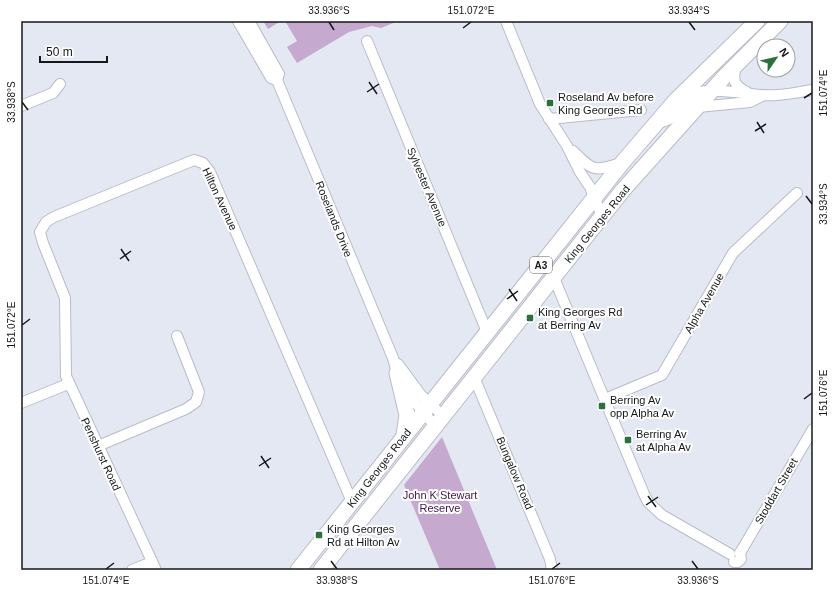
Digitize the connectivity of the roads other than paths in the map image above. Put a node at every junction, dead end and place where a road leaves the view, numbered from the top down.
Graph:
1 (238, 21) edge
2 (249, 21) edge
3 (506, 21) edge
4 (757, 21) edge
5 (780, 21) edge
6 (367, 41) dead end
7 (736, 64) junction
8 (277, 80) junction
9 (60, 84) dead end
10 (813, 90) edge
11 (712, 91) junction
12 (749, 93) junction
13 (762, 96) junction
14 (21, 106) edge
15 (698, 107) junction
16 (641, 110) dead end
17 (549, 119) junction
18 (655, 124) junction
19 (567, 146) junction
20 (622, 163) junction
21 (797, 193) dead end
22 (594, 197) junction
23 (602, 216) junction
24 (554, 278) junction
25 (487, 332) junction
26 (178, 336) dead end
27 (393, 358) junction
28 (396, 373) junction
29 (474, 376) junction
30 (68, 384) junction
31 (605, 399) junction
32 (21, 403) edge
33 (427, 408) junction
34 (439, 421) junction
35 (813, 429) edge
36 (404, 436) junction
37 (98, 446) junction
38 (352, 502) junction
39 (733, 560) edge
40 (154, 566) edge
41 (132, 570) edge
42 (298, 570) edge
43 (321, 570) edge
44 (552, 570) edge

1 - 8 street, Roselands Drive
2 - 8 street, Roselands Drive
3 - 17 street
4 - 18 highway, King Georges Road / A3
5 - 7 highway, King Georges Road / A3
6 - 25 street, Sylvester Avenue
7 - 11 highway, King Georges Road / A3
7 - 12 street
8 - 27 street, Roselands Drive
9 - 14 street
10 - 13 street
11 - 12 street
11 - 15 highway, King Georges Road / A3
11 - 18 street
12 - 13 street
13 - 15 street
15 - 23 highway, King Georges Road / A3
16 - 17 street
17 - 19 street
18 - 20 highway, King Georges Road / A3
19 - 20 street
19 - 22 street
20 - 22 highway, King Georges Road / A3
21 - 31 street, Alpha Avenue
22 - 23 street
22 - 25 highway, King Georges Road / A3
23 - 24 highway, King Georges Road / A3
24 - 29 highway, King Georges Road / A3
24 - 31 street
25 - 33 highway, King Georges Road / A3
26 - 37 street
27 - 28 street, Roselands Drive
27 - 33 street, Roselands Drive
28 - 33 street, Roselands Drive
28 - 36 highway
29 - 34 highway, King Georges Road / A3
29 - 44 street, Bungalow Road
30 - 32 street
30 - 37 street, Penshurst Road
30 - 38 street, Hilton Avenue
31 - 39 street
33 - 34 street, Roselands Drive
33 - 36 highway, King Georges Road / A3
34 - 43 highway, King Georges Road / A3
35 - 39 street, Stoddart Street
36 - 38 highway, King Georges Road / A3
37 - 40 street, Penshurst Road
38 - 42 highway, King Georges Road / A3
40 - 41 street

